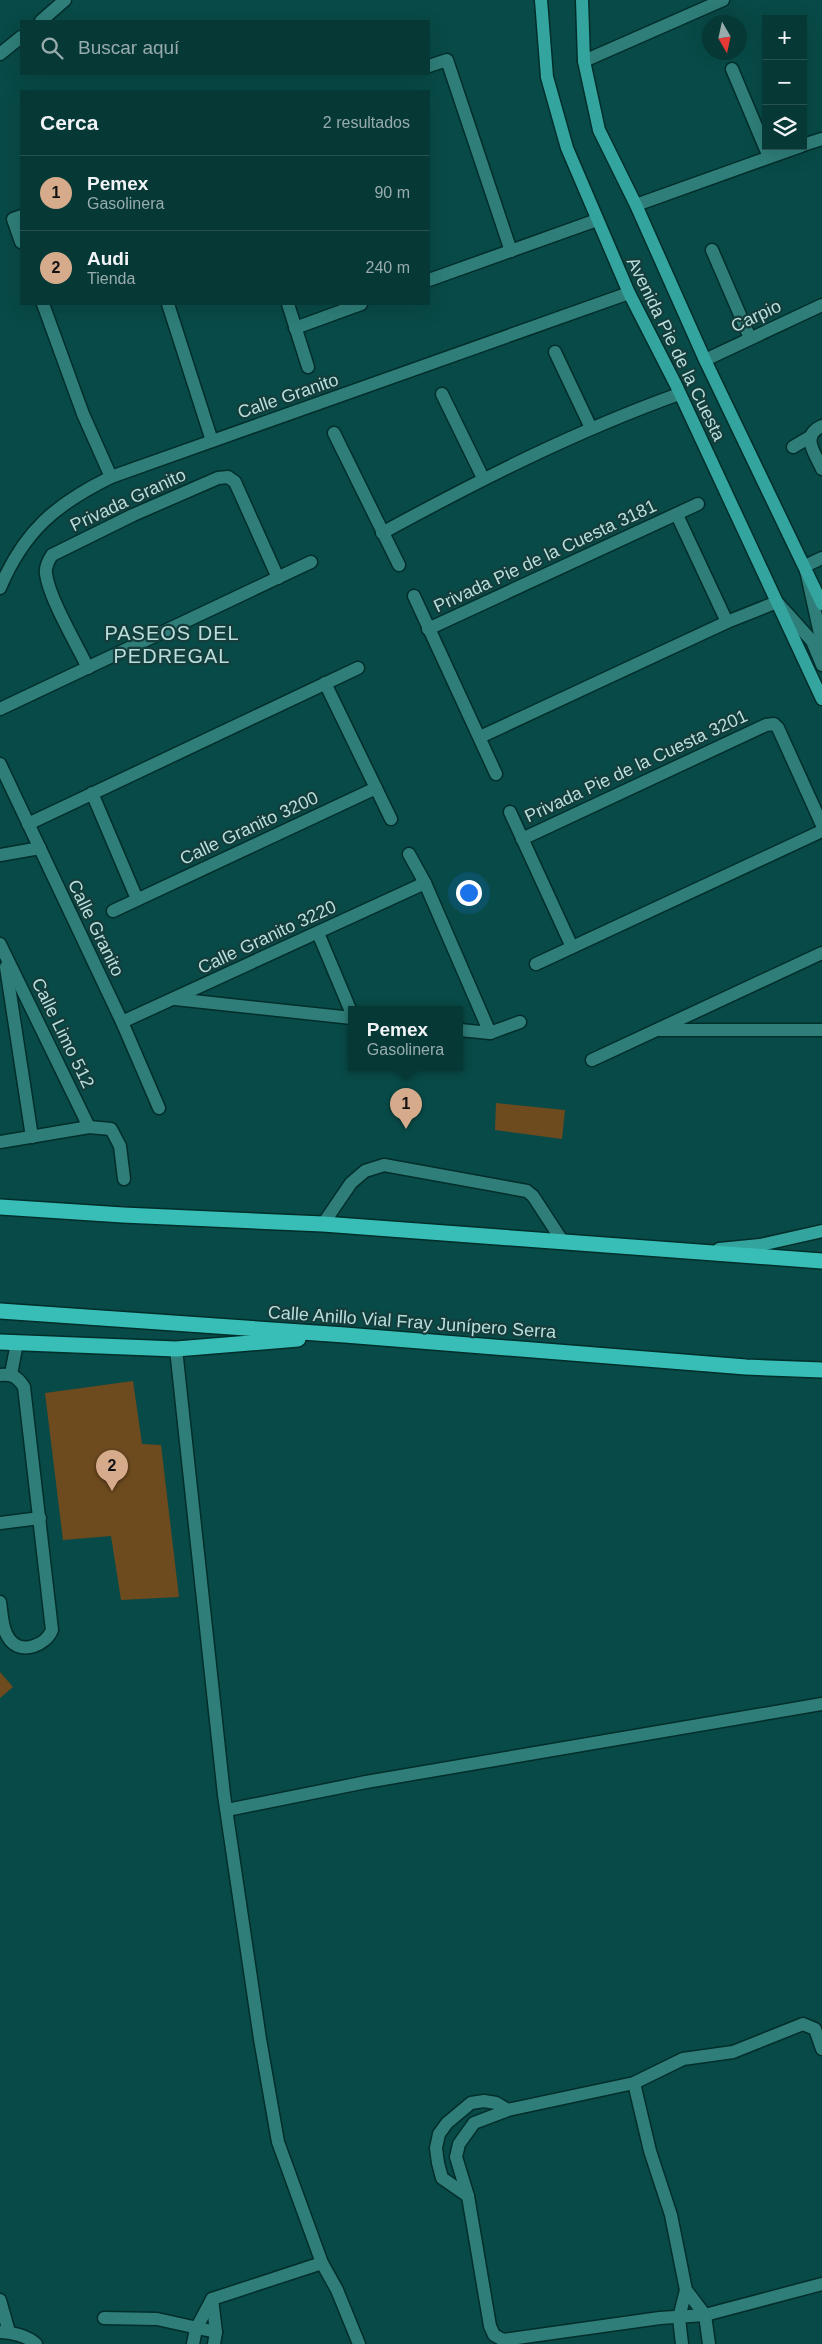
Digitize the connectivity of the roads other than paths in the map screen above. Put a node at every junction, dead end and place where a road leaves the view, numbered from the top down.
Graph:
1 (65, 0) edge
2 (541, 0) edge
3 (582, 0) edge
4 (723, 0) edge
5 (697, 5) edge
6 (42, 20) edge
7 (20, 38) edge
8 (0, 54) edge
9 (584, 61) junction
10 (430, 66) edge
11 (732, 69) dead end
12 (822, 139) edge
13 (807, 144) edge
14 (790, 150) edge
15 (770, 157) junction
16 (636, 205) junction
17 (20, 216) edge
18 (597, 220) junction
19 (20, 239) edge
20 (712, 250) dead end
21 (511, 251) junction
22 (430, 280) edge
23 (629, 293) junction
24 (44, 305) edge
25 (168, 305) edge
26 (288, 305) edge
27 (358, 305) edge
28 (822, 305) edge
29 (296, 328) junction
30 (750, 338) junction
31 (555, 352) dead end
32 (705, 360) junction
33 (308, 367) dead end
34 (442, 394) dead end
35 (680, 394) junction
36 (822, 426) edge
37 (591, 428) junction
38 (334, 433) dead end
39 (810, 437) junction
40 (212, 441) junction
41 (793, 447) dead end
42 (822, 469) edge
43 (111, 477) junction
44 (483, 478) junction
45 (698, 504) dead end
46 (677, 515) junction
47 (382, 532) junction
48 (822, 558) edge
49 (311, 562) dead end
50 (400, 565) dead end
51 (805, 566) junction
52 (278, 578) junction
53 (0, 588) edge
54 (414, 596) dead end
55 (777, 602) junction
56 (822, 604) edge
57 (727, 622) junction
58 (428, 628) junction
59 (822, 643) edge
60 (822, 665) edge
61 (88, 668) junction
62 (358, 668) dead end
63 (325, 683) junction
64 (822, 699) edge
65 (0, 709) edge
66 (480, 737) junction
67 (0, 764) edge
68 (496, 774) dead end
69 (376, 788) junction
70 (92, 793) junction
71 (510, 812) dead end
72 (391, 819) dead end
73 (28, 824) junction
74 (822, 825) edge
75 (822, 831) edge
76 (522, 839) junction
77 (40, 848) junction
78 (409, 854) dead end
79 (0, 855) edge
80 (425, 882) junction
81 (137, 899) junction
82 (113, 911) dead end
83 (318, 933) junction
84 (572, 947) junction
85 (2, 949) edge
86 (822, 953) edge
87 (536, 964) dead end
88 (175, 999) junction
89 (349, 1006) edge
90 (348, 1018) edge
91 (122, 1022) junction
92 (520, 1022) dead end
93 (463, 1030) edge
94 (653, 1030) junction
95 (822, 1030) edge
96 (490, 1033) junction
97 (592, 1060) dead end
98 (159, 1108) dead end
99 (89, 1127) junction
100 (32, 1137) junction
101 (0, 1142) edge
102 (124, 1179) dead end
103 (0, 1207) edge
104 (323, 1224) junction
105 (822, 1231) edge
106 (563, 1242) junction
107 (687, 1252) junction
108 (822, 1260) edge
109 (0, 1311) edge
110 (345, 1335) junction
111 (0, 1342) edge
112 (17, 1343) junction
113 (176, 1349) junction
114 (822, 1370) edge
115 (5, 1374) edge
116 (40, 1518) junction
117 (0, 1524) edge
118 (0, 1602) edge
119 (822, 1704) edge
120 (227, 1810) junction
121 (822, 2049) edge
122 (634, 2082) junction
123 (508, 2110) junction
124 (468, 2196) junction
125 (322, 2262) junction
126 (822, 2284) edge
127 (686, 2290) junction
128 (212, 2299) junction
129 (0, 2300) edge
130 (705, 2315) junction
131 (104, 2318) dead end
132 (678, 2318) junction
133 (196, 2329) junction
134 (4, 2332) edge
135 (215, 2338) edge
136 (36, 2344) edge
137 (193, 2344) edge
138 (359, 2344) edge
139 (682, 2344) edge
140 (709, 2344) edge

1 - 6 street
2 - 18 main road, Avenida Pie de la Cuesta
3 - 9 main road, Avenida Pie de la Cuesta
4 - 5 street
5 - 9 street
7 - 8 street
9 - 16 main road, Avenida Pie de la Cuesta
10 - 21 street
11 - 15 street
12 - 13 street
14 - 15 street
15 - 16 street
16 - 32 main road, Avenida Pie de la Cuesta
17 - 19 street
18 - 21 street
18 - 23 main road, Avenida Pie de la Cuesta
20 - 30 street
21 - 22 street
23 - 35 main road, Avenida Pie de la Cuesta
23 - 40 street, Calle Granito
24 - 43 street
25 - 40 street
26 - 29 street
27 - 29 street
28 - 30 street, Carpio
29 - 33 street
30 - 32 street, Carpio
31 - 37 street
32 - 51 main road, Avenida Pie de la Cuesta
34 - 44 street
35 - 37 street
35 - 55 main road, Avenida Pie de la Cuesta
36 - 39 street
37 - 44 street
38 - 47 street
39 - 41 street
39 - 42 street
40 - 43 street, Calle Granito
43 - 53 street, Calle Granito
44 - 47 street
45 - 46 street, Privada Pie de la Cuesta 3181
46 - 57 street, Privada Pie de la Cuesta 3181
46 - 58 street, Privada Pie de la Cuesta 3181
47 - 50 street
48 - 51 street
49 - 52 street
51 - 56 main road, Avenida Pie de la Cuesta
51 - 59 street
52 - 61 street
52 - 61 street, Privada Granito
54 - 58 street, Privada Pie de la Cuesta 3181
55 - 57 street
55 - 60 street
55 - 64 main road, Avenida Pie de la Cuesta
57 - 66 street
58 - 66 street, Privada Pie de la Cuesta 3181
61 - 65 street
62 - 63 street
63 - 69 street
63 - 70 street
66 - 68 street, Privada Pie de la Cuesta 3181
67 - 73 street, Calle Granito
69 - 72 street
69 - 81 street, Calle Granito 3200
70 - 73 street
70 - 81 street
71 - 76 street, Privada Pie de la Cuesta 3201
73 - 77 street, Calle Granito
74 - 76 street, Privada Pie de la Cuesta 3201
75 - 84 street
76 - 84 street, Privada Pie de la Cuesta 3201
77 - 79 street
77 - 91 street, Calle Granito
78 - 80 street
80 - 83 street, Calle Granito 3220
80 - 96 street
81 - 82 street, Calle Granito 3200
83 - 88 street, Calle Granito 3220
83 - 89 street
84 - 87 street
85 - 99 street, Calle Limo 512
85 - 100 street, Calle Limo 512
86 - 94 street
88 - 90 street
88 - 91 street, Calle Granito 3220
91 - 98 street, Calle Granito
92 - 96 street
93 - 96 street
94 - 95 street
94 - 97 street
99 - 100 street
99 - 102 street
100 - 101 street
103 - 104 highway
104 - 106 highway
104 - 106 street
105 - 107 main road
106 - 107 highway
107 - 108 highway
109 - 110 highway, Calle Anillo Vial Fray Junípero Serra
110 - 113 highway
110 - 114 highway, Calle Anillo Vial Fray Junípero Serra
111 - 112 highway
112 - 113 highway
112 - 115 street
113 - 120 street
115 - 116 street
116 - 117 street
116 - 118 street
119 - 120 street
120 - 125 street
121 - 122 street
122 - 123 street
122 - 127 street
123 - 124 street
123 - 124 street
124 - 132 street
125 - 128 street
125 - 138 street
126 - 130 street
127 - 130 street
127 - 132 street
128 - 133 street
128 - 135 street
129 - 134 street
130 - 132 street
130 - 140 street
131 - 133 street
132 - 139 street
133 - 135 street
133 - 137 street
134 - 136 street

